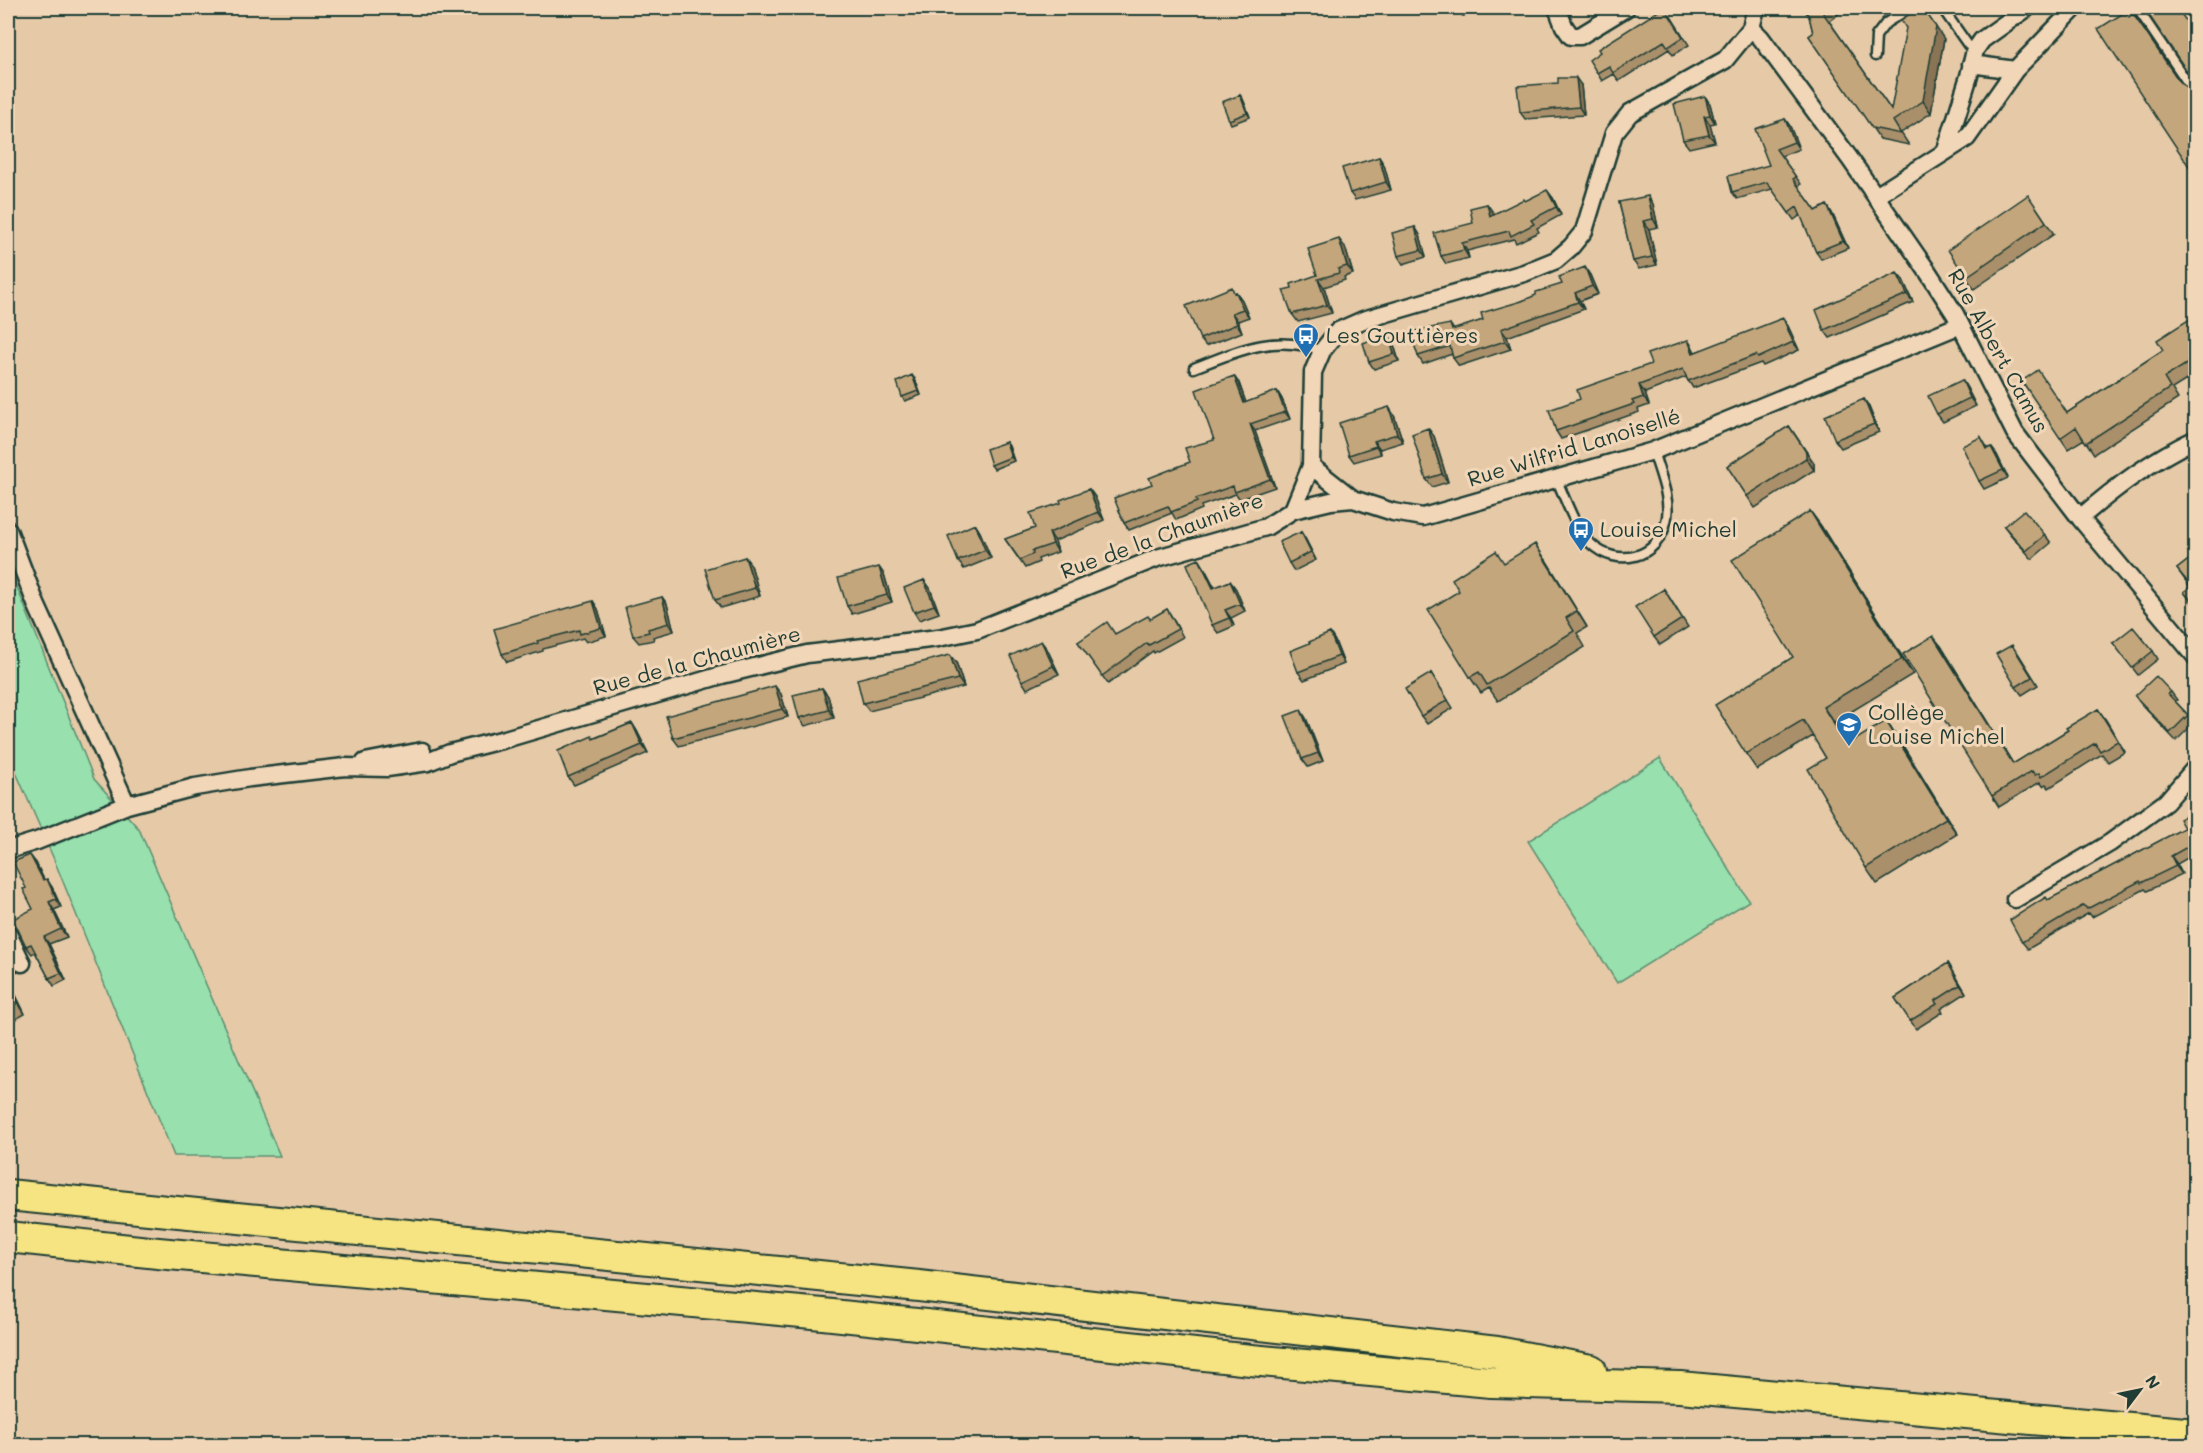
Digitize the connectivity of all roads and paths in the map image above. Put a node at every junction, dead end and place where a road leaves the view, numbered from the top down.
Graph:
1 (1557, 8) edge
2 (1626, 8) edge
3 (1756, 8) edge
4 (1910, 8) edge
5 (1942, 8) edge
6 (2027, 8) edge
7 (2075, 8) edge
8 (2137, 8) edge
9 (1751, 28) junction
10 (1875, 56) dead end
11 (1973, 57) junction
12 (2015, 70) junction
13 (2196, 94) edge
14 (1946, 150) junction
15 (1876, 196) junction
16 (1960, 325) junction
17 (1322, 351) junction
18 (1194, 368) dead end
19 (2196, 439) edge
20 (1653, 451) junction
21 (1311, 466) junction
22 (1557, 480) junction
23 (1353, 499) junction
24 (1293, 510) junction
25 (2080, 518) junction
26 (8, 530) edge
27 (2196, 657) edge
28 (2196, 767) edge
29 (120, 808) junction
30 (8, 850) edge
31 (2015, 899) dead end
32 (8, 934) edge
33 (22, 963) dead end
34 (8, 1195) edge
35 (8, 1237) edge
36 (1680, 1387) junction
37 (2196, 1434) edge

1 - 2 street
3 - 9 street, Rue de la Chaumière
4 - 10 lane
5 - 11 lane
6 - 11 street
7 - 12 street
8 - 13 lane
9 - 15 street, Rue Albert Camus
9 - 17 street, Rue de la Chaumière
11 - 12 street
11 - 14 street
12 - 14 street
14 - 15 street
15 - 16 street, Rue Albert Camus
16 - 20 street, Rue Wilfrid Lanoisellé
16 - 25 street, Rue Albert Camus
17 - 18 lane
17 - 21 street, Rue de la Chaumière
19 - 25 street
20 - 22 street, Rue Wilfrid Lanoisellé
20 - 22 lane
21 - 23 street
21 - 24 street, Rue de la Chaumière
22 - 23 street, Rue Wilfrid Lanoisellé
23 - 24 street, Rue Wilfrid Lanoisellé
24 - 29 street, Rue de la Chaumière
25 - 27 street, Rue Albert Camus
26 - 29 street
28 - 31 street
29 - 30 street, Rue de la Chaumière
32 - 33 street
34 - 36 highway
35 - 36 highway
36 - 37 highway

